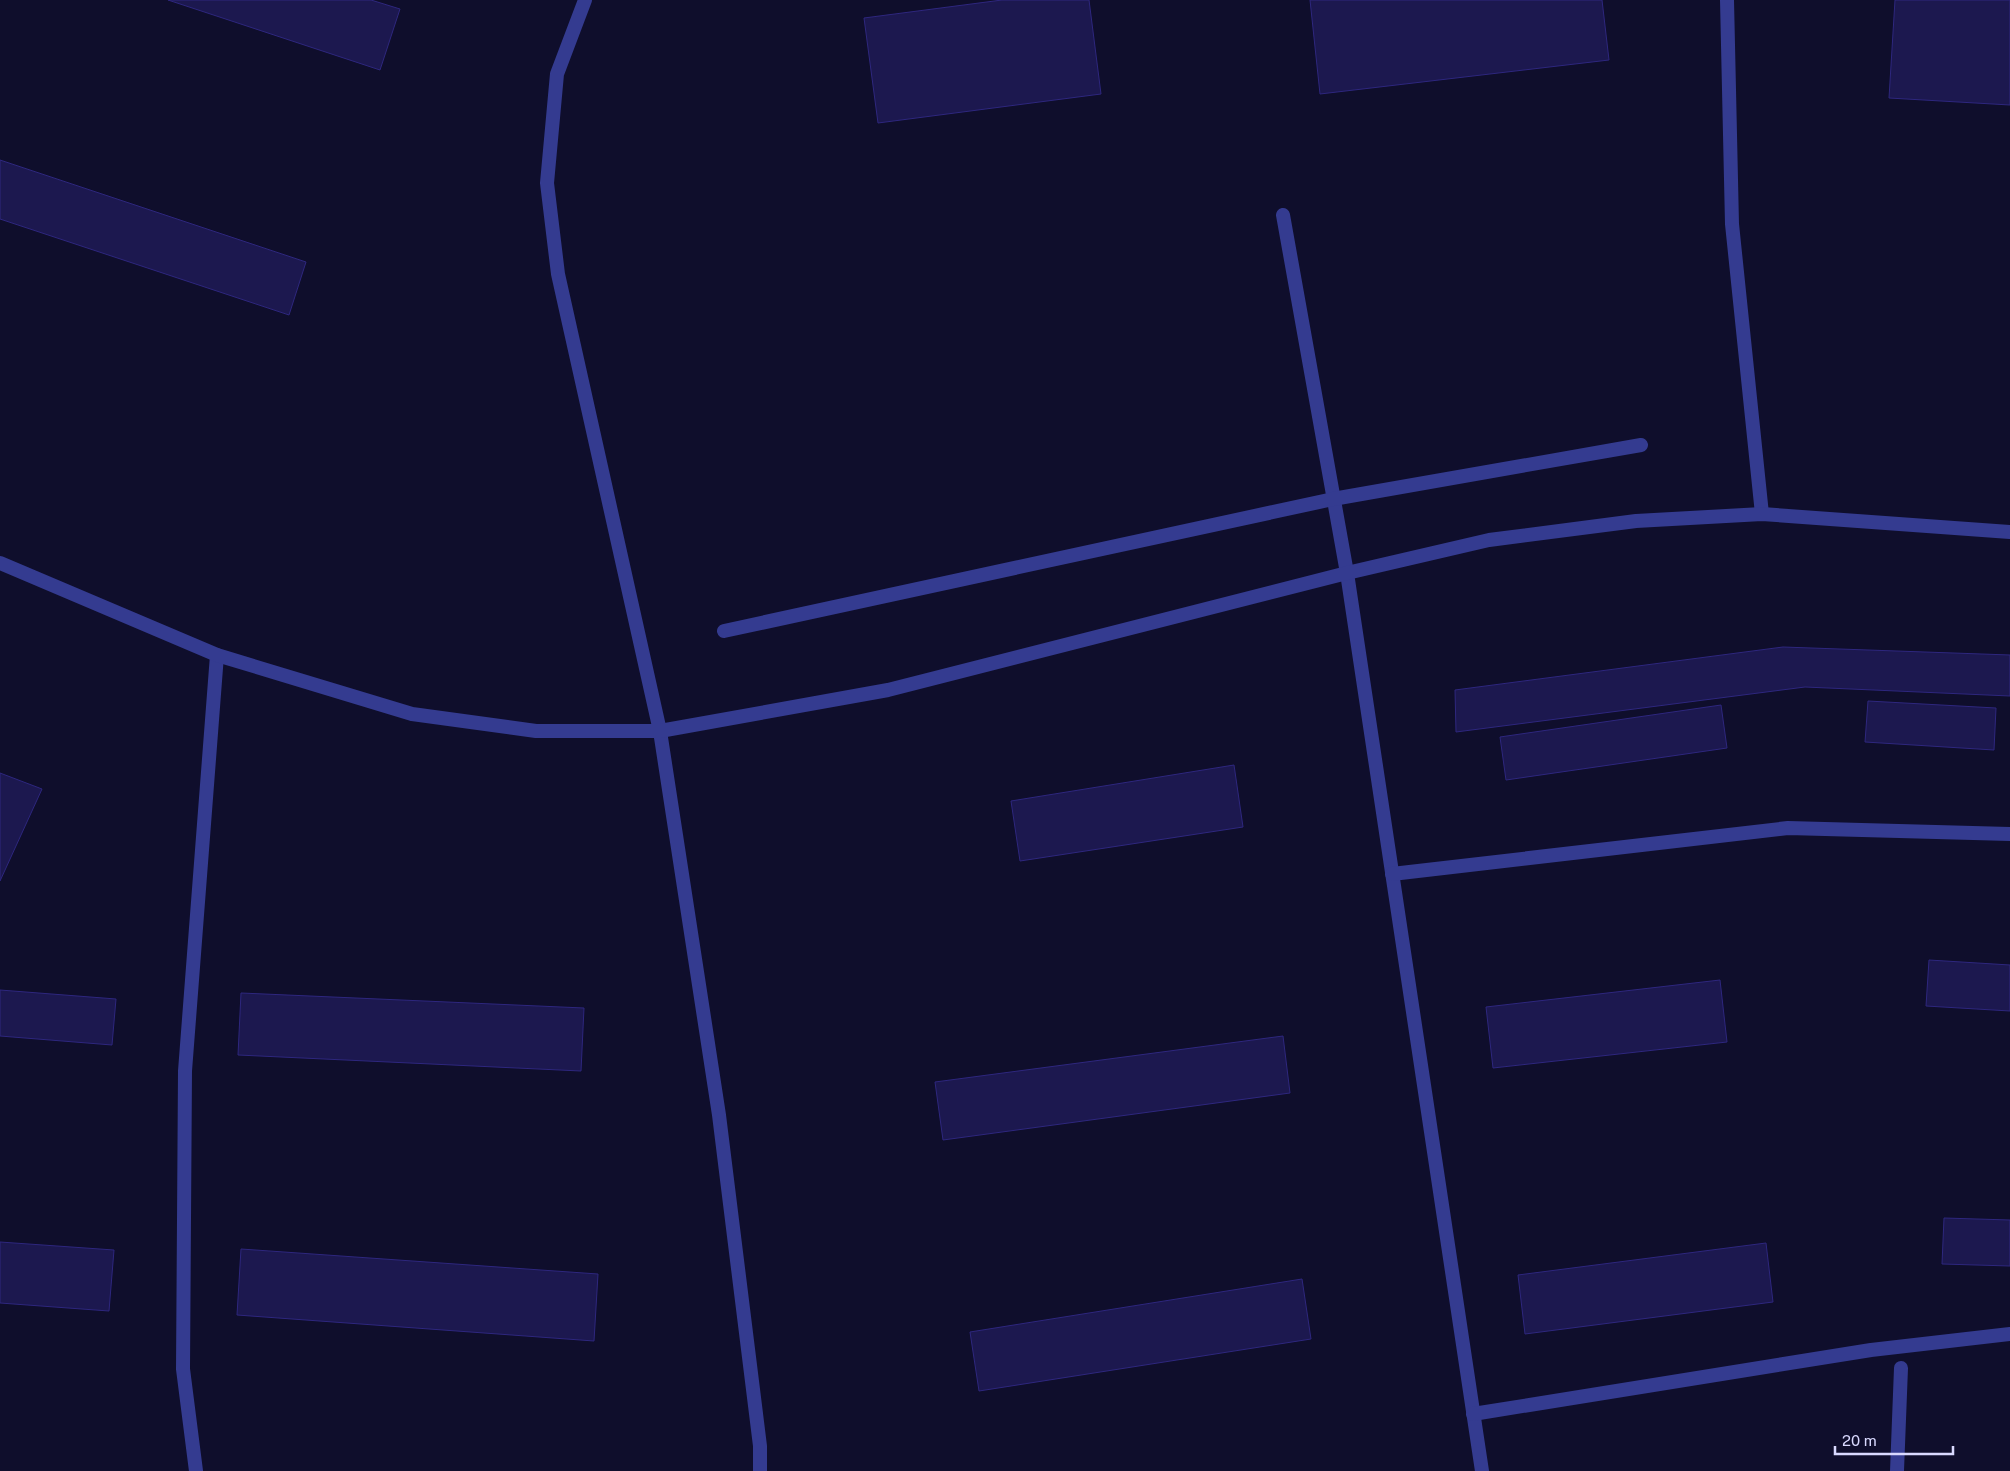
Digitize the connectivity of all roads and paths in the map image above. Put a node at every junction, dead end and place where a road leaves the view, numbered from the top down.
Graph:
1 (585, 0) edge
2 (1727, 0) edge
3 (1283, 215) dead end
4 (1641, 445) dead end
5 (1333, 499) junction
6 (1762, 514) junction
7 (2010, 532) edge
8 (0, 563) edge
9 (1347, 573) junction
10 (724, 631) dead end
11 (217, 655) junction
12 (660, 731) junction
13 (2010, 834) edge
14 (1392, 874) junction
15 (2010, 1334) edge
16 (1901, 1368) dead end
17 (1473, 1414) junction
18 (196, 1471) edge
19 (760, 1471) edge
20 (1482, 1471) edge
21 (1897, 1471) edge

1 - 12 street
2 - 6 street
3 - 5 street
4 - 5 street
5 - 9 street
5 - 10 street
6 - 7 street
6 - 9 street
8 - 11 street
9 - 12 street
9 - 14 street
11 - 12 street
11 - 18 street
12 - 19 street
13 - 14 street
14 - 17 street
15 - 17 street
16 - 21 street
17 - 20 street

